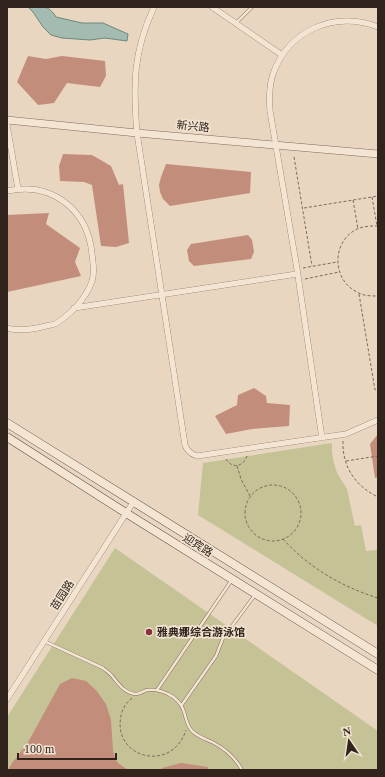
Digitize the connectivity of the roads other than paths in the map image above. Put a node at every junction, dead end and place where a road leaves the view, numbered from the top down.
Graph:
1 (154, 7) edge
2 (212, 7) edge
3 (252, 7) edge
4 (236, 23) junction
5 (378, 27) edge
6 (282, 55) junction
7 (7, 120) edge
8 (7, 125) edge
9 (137, 133) junction
10 (276, 145) junction
11 (378, 154) edge
12 (7, 184) edge
13 (18, 188) junction
14 (8, 190) edge
15 (297, 272) junction
16 (162, 294) junction
17 (74, 308) junction
18 (7, 328) edge
19 (378, 420) edge
20 (7, 423) edge
21 (7, 437) edge
22 (322, 438) junction
23 (134, 501) junction
24 (126, 513) junction
25 (232, 579) junction
26 (256, 594) junction
27 (44, 641) junction
28 (378, 654) edge
29 (378, 670) edge
30 (157, 690) junction
31 (7, 699) edge
32 (181, 706) junction
33 (242, 770) edge

1 - 9 street
2 - 4 street
3 - 4 lane
4 - 6 street
5 - 6 street
6 - 10 street
7 - 9 street, 新兴路
8 - 13 street
9 - 10 street, 新兴路
9 - 16 street
10 - 11 street, 新兴路
10 - 15 street
12 - 14 street
13 - 14 street
13 - 17 street
15 - 16 street
15 - 22 street
16 - 17 street
16 - 22 street
17 - 18 street
19 - 22 street
20 - 23 main road, 迎宾路
21 - 24 main road, 迎宾路
23 - 24 street, 苗园路
23 - 28 main road, 迎宾路
24 - 25 main road, 迎宾路
24 - 27 street, 苗园路
25 - 26 main road, 迎宾路
25 - 30 lane
26 - 29 main road, 迎宾路
26 - 32 lane
27 - 30 lane
27 - 31 street, 苗园路
30 - 32 lane
32 - 33 lane

